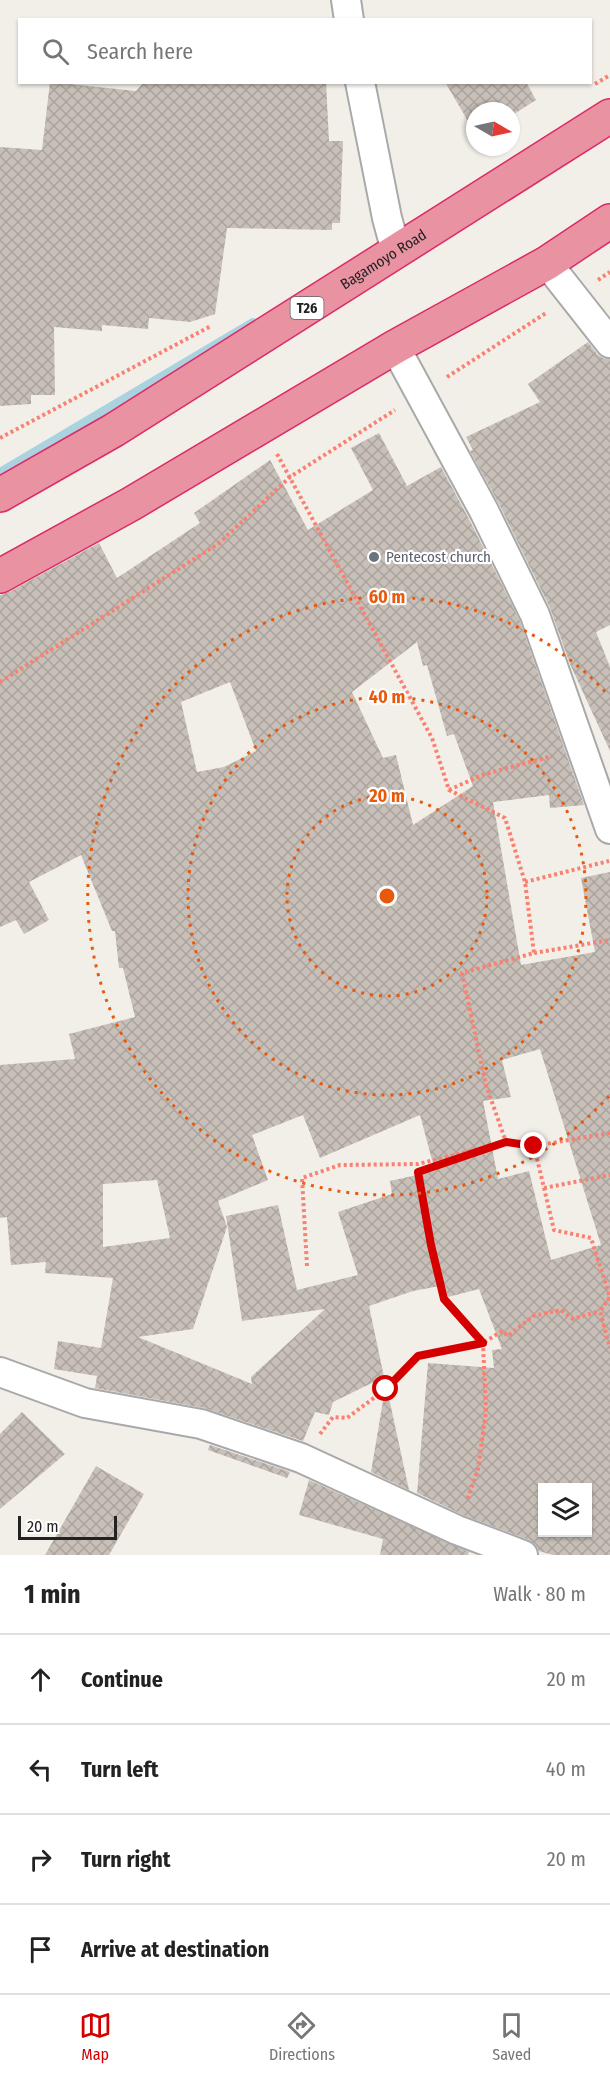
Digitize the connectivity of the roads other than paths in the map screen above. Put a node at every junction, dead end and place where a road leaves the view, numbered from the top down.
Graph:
1 (346, 0) edge
2 (349, 18) edge
3 (360, 84) edge
4 (610, 116) edge
5 (610, 221) edge
6 (396, 251) junction
7 (547, 263) junction
8 (610, 343) edge
9 (395, 347) junction
10 (0, 495) edge
11 (0, 576) edge
12 (610, 829) edge
13 (0, 1372) edge
14 (523, 1555) edge

1 - 2 street
3 - 6 street
4 - 6 highway, Bagamoyo Road / T26
5 - 7 highway
6 - 10 highway, Bagamoyo Road / T26
7 - 8 street
7 - 9 highway
9 - 11 highway
9 - 12 street
13 - 14 street

